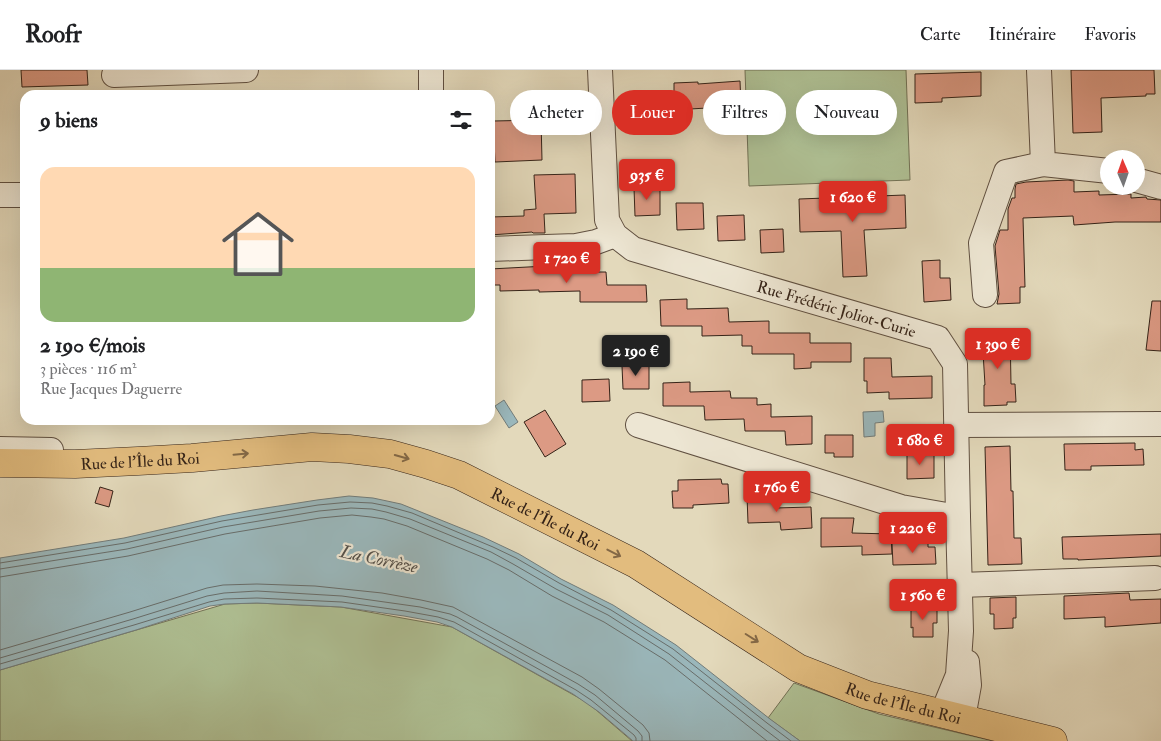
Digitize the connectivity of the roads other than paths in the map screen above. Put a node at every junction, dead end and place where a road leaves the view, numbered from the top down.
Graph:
1 (246, 70) edge
2 (431, 70) edge
3 (600, 70) edge
4 (1039, 70) edge
5 (115, 80) edge
6 (432, 90) edge
7 (1042, 164) junction
8 (1100, 171) edge
9 (1145, 183) edge
10 (1161, 187) edge
11 (0, 195) edge
12 (20, 195) edge
13 (615, 235) junction
14 (495, 249) edge
15 (985, 295) dead end
16 (1161, 424) edge
17 (638, 425) dead end
18 (957, 425) junction
19 (0, 449) edge
20 (209, 457) junction
21 (0, 463) edge
22 (958, 517) junction
23 (1155, 578) dead end
24 (960, 585) junction
25 (952, 716) junction
26 (1053, 741) edge

1 - 5 street
2 - 6 street
3 - 13 street
4 - 7 street
7 - 8 street
7 - 15 street
9 - 10 street
11 - 12 street
13 - 14 street
13 - 18 street, Rue Frédéric Joliot-Curie
16 - 18 street
17 - 22 street
18 - 22 street, Rue Frédéric Joliot-Curie
19 - 20 street
20 - 21 main road, Rue de l'Île du Roi
20 -> 25 main road, Rue de l'Île du Roi
22 - 24 street, Rue Frédéric Joliot-Curie
23 - 24 street
24 - 25 street, Rue Frédéric Joliot-Curie
25 - 26 main road, Rue de l'Île du Roi

